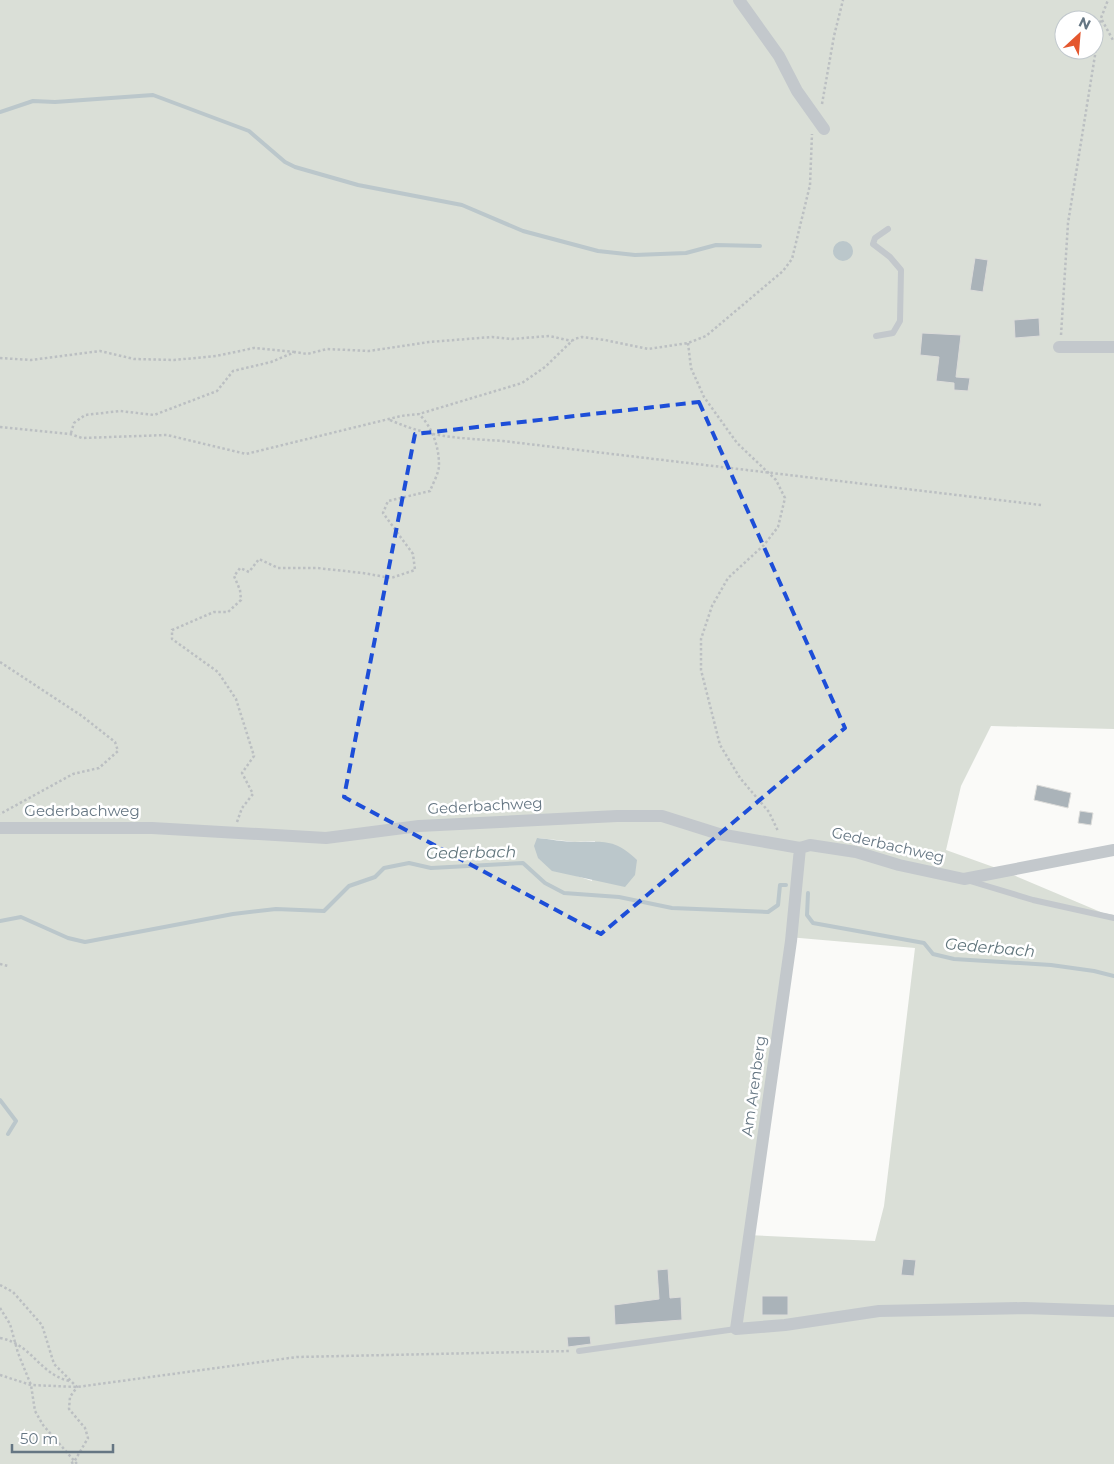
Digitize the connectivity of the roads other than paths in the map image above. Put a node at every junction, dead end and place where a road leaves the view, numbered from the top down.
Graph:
1 (739, 0) edge
2 (820, 124) road end
3 (888, 229) dead end
4 (876, 336) dead end
5 (1060, 347) road end
6 (1114, 347) edge
7 (0, 828) edge
8 (800, 848) junction
9 (1114, 850) edge
10 (964, 879) junction
11 (1114, 918) edge
12 (1114, 1311) edge
13 (736, 1329) junction
14 (579, 1351) road end

1 - 2 street
3 - 4 lane
5 - 6 street
7 - 8 street, Gederbachweg
8 - 10 street, Gederbachweg
8 - 13 street, Am Arenberg
9 - 10 street, Gederbachweg
10 - 11 lane, Gederbachweg
12 - 13 street
13 - 14 lane

